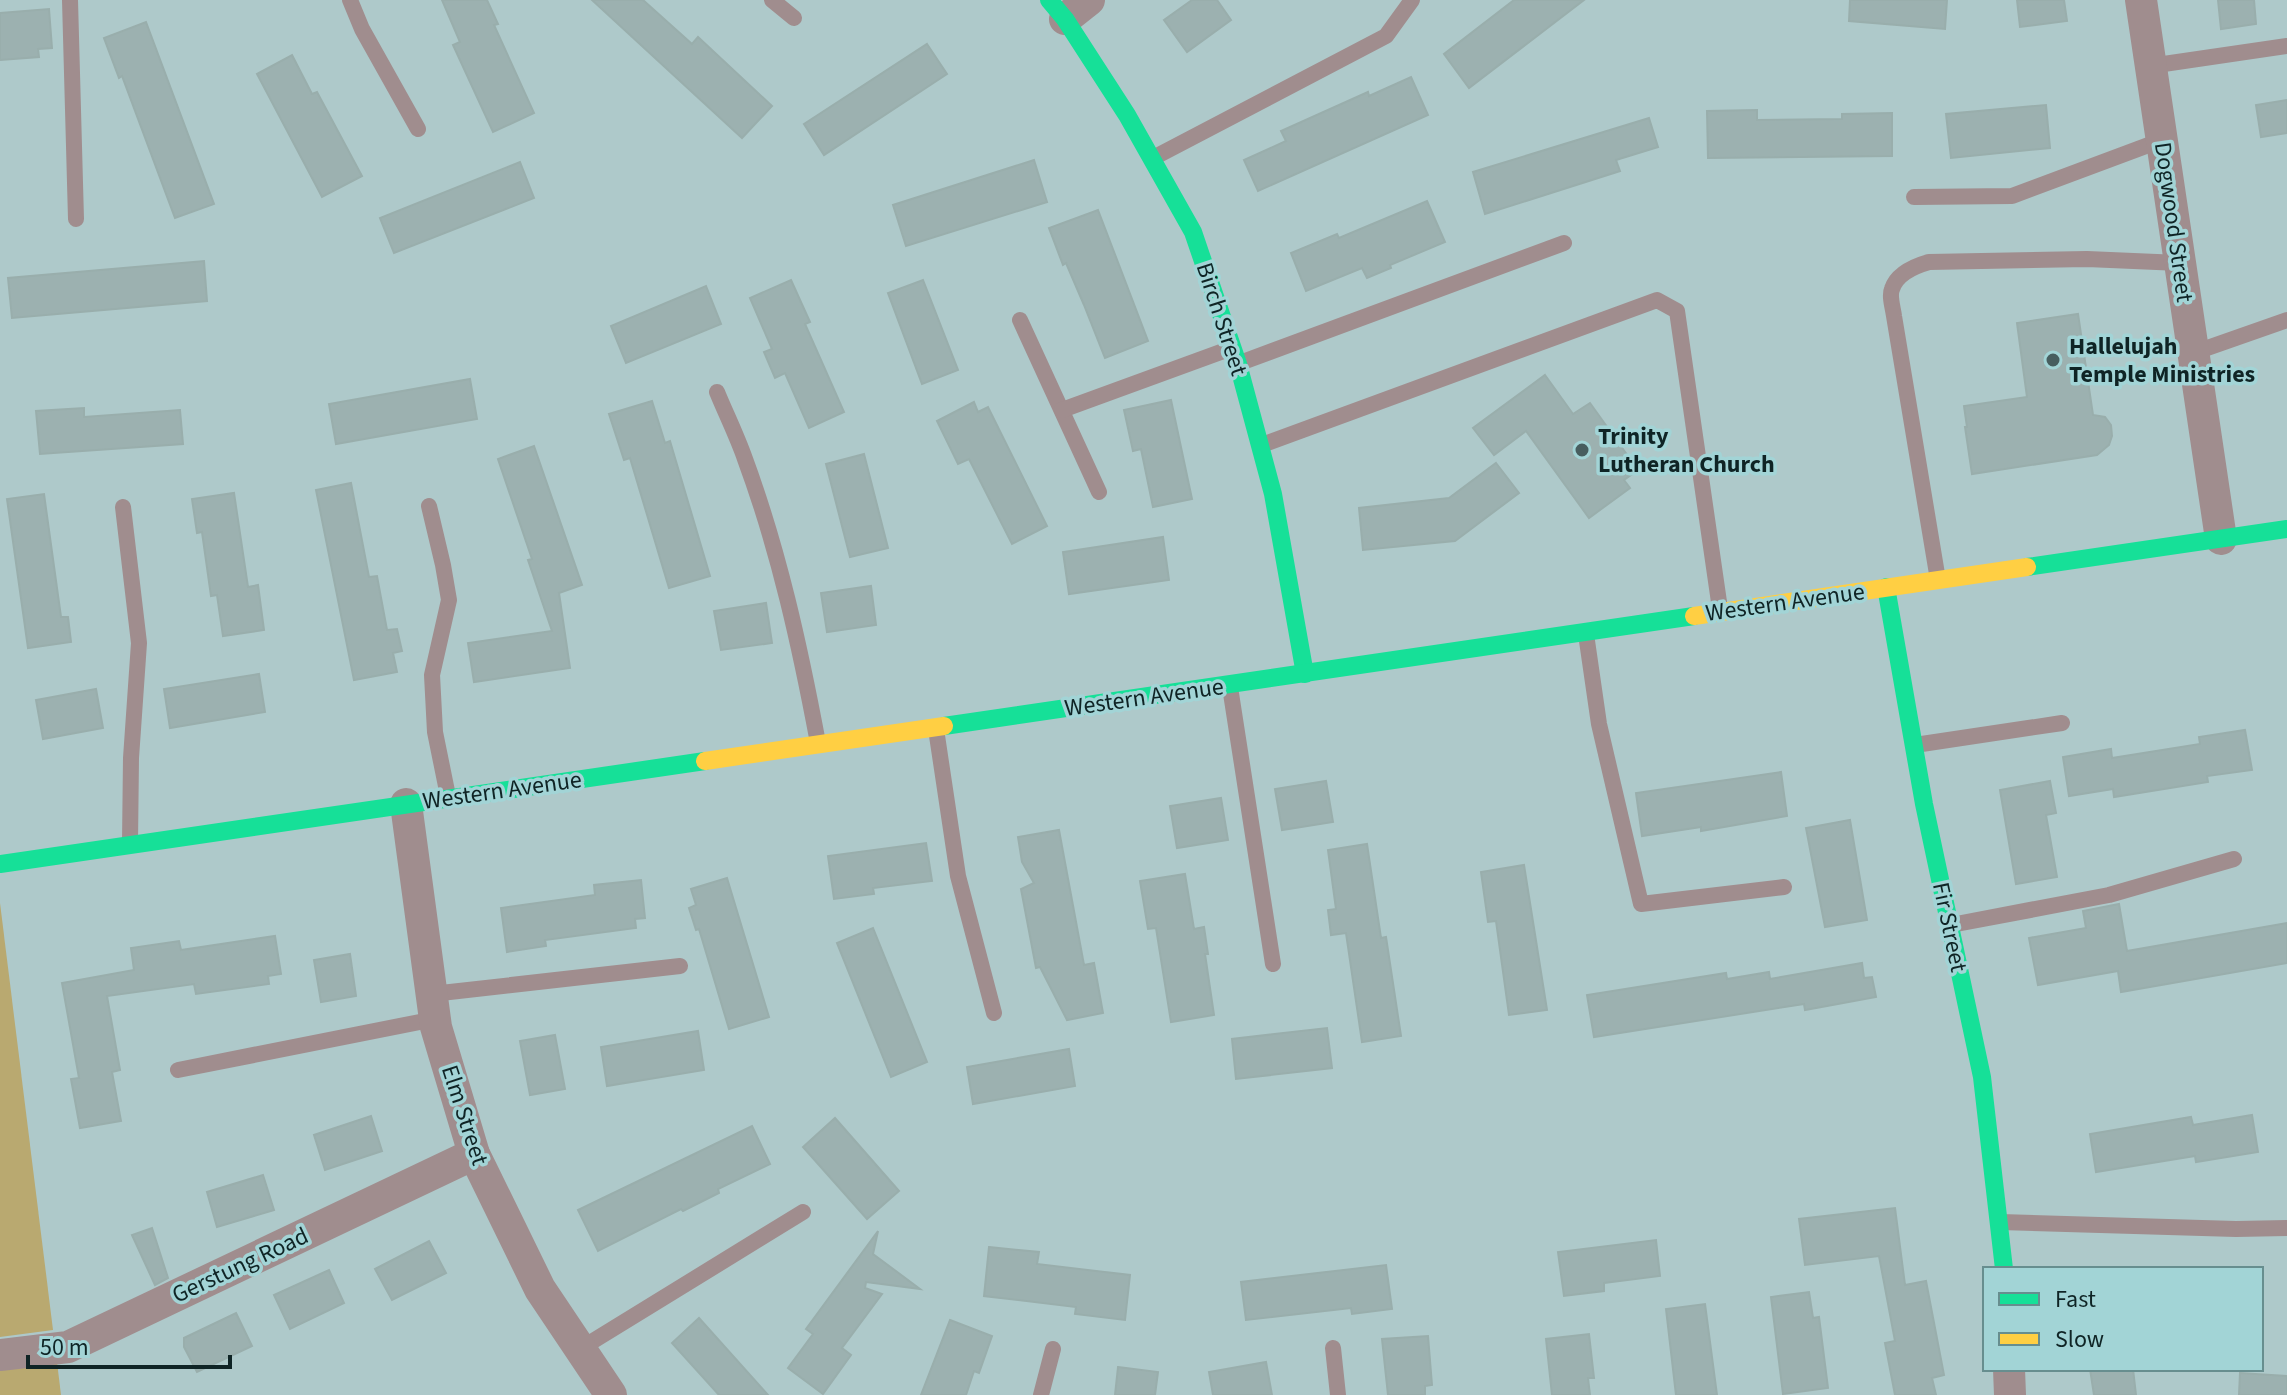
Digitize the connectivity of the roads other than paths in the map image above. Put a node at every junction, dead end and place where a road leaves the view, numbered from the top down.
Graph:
1 (70, 0) edge
2 (350, 0) edge
3 (772, 0) edge
4 (1412, 0) edge
5 (2141, 0) edge
6 (1067, 6) edge
7 (794, 18) dead end
8 (2287, 46) edge
9 (2150, 66) junction
10 (418, 129) dead end
11 (2162, 140) junction
12 (1151, 159) junction
13 (1914, 197) dead end
14 (76, 219) dead end
15 (1564, 243) dead end
16 (2180, 263) junction
17 (1020, 320) dead end
18 (2287, 320) edge
19 (2193, 353) junction
20 (1236, 356) junction
21 (717, 392) dead end
22 (1062, 410) junction
23 (1261, 446) junction
24 (1099, 492) dead end
25 (429, 506) dead end
26 (123, 507) dead end
27 (2287, 529) edge
28 (2221, 539) junction
29 (1938, 580) junction
30 (1886, 587) junction
31 (1720, 612) junction
32 (1586, 632) junction
33 (1305, 674) junction
34 (1229, 685) junction
35 (2062, 723) dead end
36 (936, 728) junction
37 (819, 744) junction
38 (1914, 746) junction
39 (448, 797) junction
40 (406, 804) junction
41 (130, 845) junction
42 (2234, 859) dead end
43 (0, 864) edge
44 (1784, 887) dead end
45 (1949, 925) junction
46 (1273, 964) dead end
47 (680, 966) dead end
48 (433, 1006) junction
49 (994, 1013) dead end
50 (178, 1070) dead end
51 (474, 1154) junction
52 (803, 1212) dead end
53 (1998, 1222) junction
54 (2287, 1228) edge
55 (2004, 1267) edge
56 (1333, 1348) dead end
57 (580, 1349) junction
58 (1053, 1349) dead end
59 (0, 1355) edge
60 (2009, 1371) edge
61 (611, 1395) edge
62 (1041, 1395) edge
63 (1338, 1395) edge
64 (2010, 1395) edge

1 - 14 lane
2 - 10 lane
3 - 7 lane
4 - 12 lane
5 - 9 street, Dogwood Street
6 - 12 main road, Birch Street
8 - 9 lane
9 - 11 street, Dogwood Street
11 - 13 lane
11 - 16 street, Dogwood Street
12 - 20 main road, Birch Street
15 - 20 lane
16 - 19 street, Dogwood Street
16 - 29 lane
17 - 22 lane
18 - 19 lane
19 - 28 street, Dogwood Street
20 - 22 lane
20 - 23 main road, Birch Street
21 - 37 lane
22 - 24 lane
23 - 31 lane
23 - 33 main road, Birch Street
25 - 39 lane
26 - 41 lane
27 - 28 main road, Western Avenue
28 - 29 main road, Western Avenue
29 - 30 main road, Western Avenue
30 - 31 main road, Western Avenue
30 - 38 main road, Fir Street
31 - 32 main road, Western Avenue
32 - 33 main road, Western Avenue
32 - 44 lane
33 - 34 main road, Western Avenue
34 - 36 main road, Western Avenue
34 - 46 lane
35 - 38 lane
36 - 37 main road, Western Avenue
36 - 49 lane
37 - 39 main road, Western Avenue
38 - 45 main road, Fir Street
39 - 40 main road, Western Avenue
40 - 41 main road, Western Avenue
40 - 48 street, Elm Street
41 - 43 main road, Western Avenue
42 - 45 lane
45 - 53 main road, Fir Street
47 - 48 lane
48 - 50 lane
48 - 51 street, Elm Street
51 - 57 street, Elm Street
51 - 59 street, Gerstung Road
52 - 57 lane
53 - 54 lane
53 - 55 main road, Fir Street
56 - 63 lane
57 - 61 street, Elm Street
58 - 62 lane
60 - 64 street

